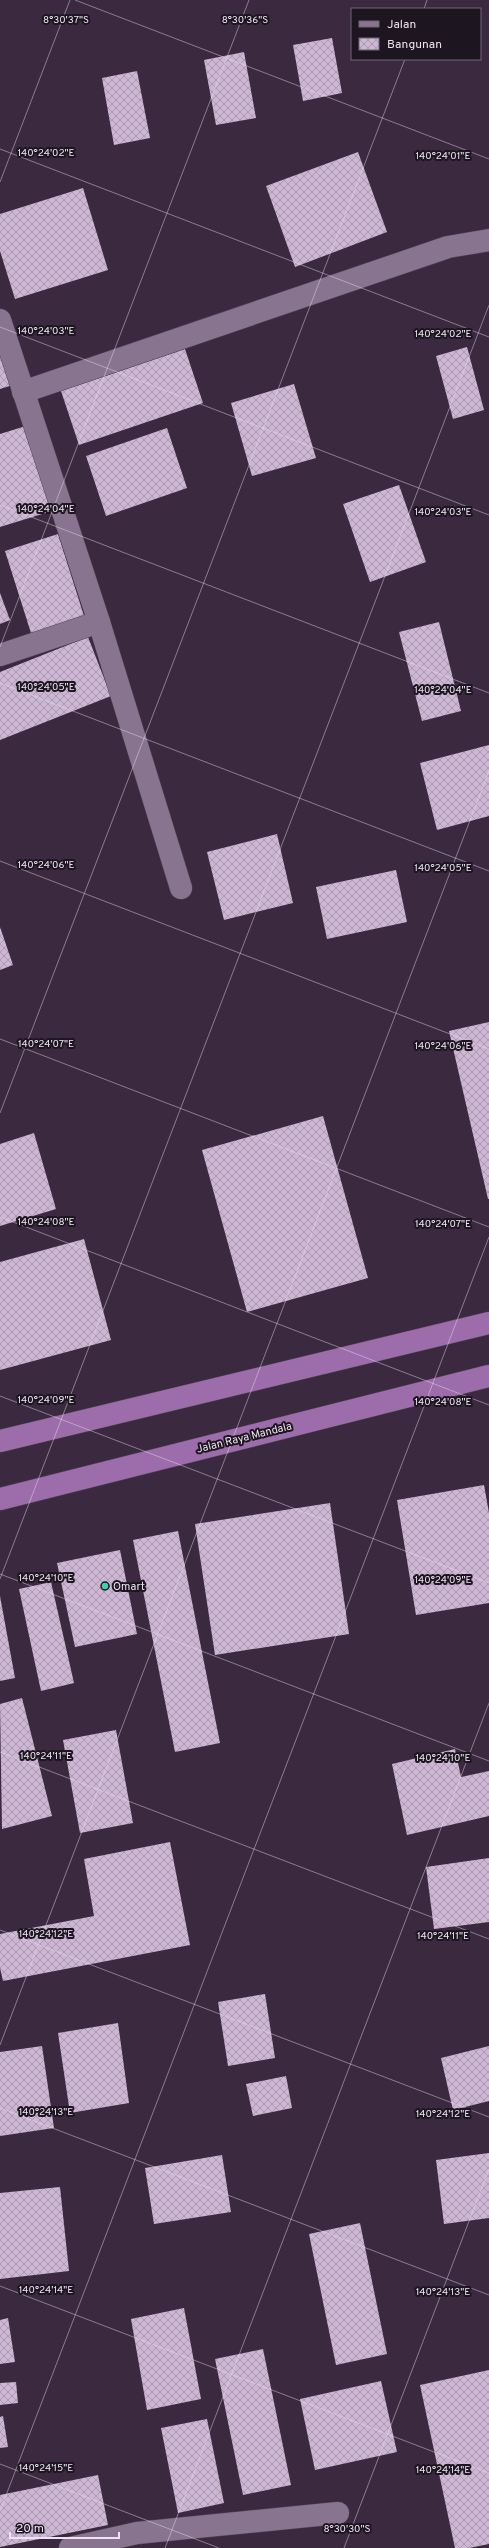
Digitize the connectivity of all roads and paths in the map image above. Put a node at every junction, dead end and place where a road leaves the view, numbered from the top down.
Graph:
1 (489, 240) edge
2 (0, 320) edge
3 (23, 392) junction
4 (99, 622) junction
5 (0, 655) edge
6 (181, 888) dead end
7 (489, 1323) edge
8 (489, 1376) edge
9 (0, 1441) edge
10 (0, 1499) edge
11 (338, 2513) dead end
12 (70, 2548) edge

1 - 3 street
2 - 3 street
3 - 4 street
4 - 5 street
4 - 6 street
7 - 9 highway
8 - 10 highway, Jalan Raya Mandala
11 - 12 street

